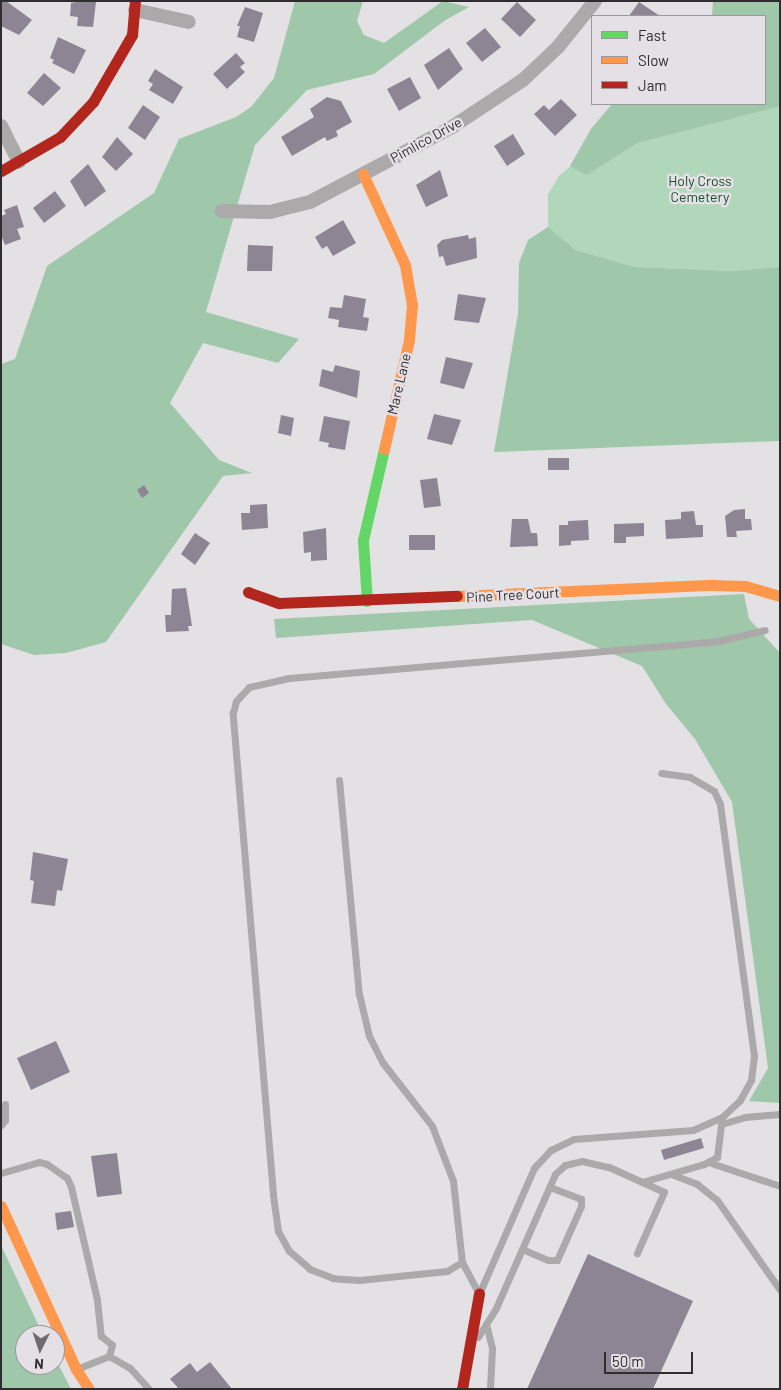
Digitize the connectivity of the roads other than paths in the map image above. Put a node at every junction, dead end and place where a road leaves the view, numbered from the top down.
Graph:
1 (594, 1) edge
2 (135, 6) edge
3 (189, 22) dead end
4 (1, 126) edge
5 (19, 162) junction
6 (1, 171) edge
7 (363, 174) junction
8 (222, 211) dead end
9 (248, 592) dead end
10 (780, 596) edge
11 (367, 601) junction
12 (766, 630) dead end
13 (660, 773) dead end
14 (339, 780) dead end
15 (5, 1104) dead end
16 (780, 1114) edge
17 (722, 1121) junction
18 (1, 1125) edge
19 (708, 1162) junction
20 (1, 1173) edge
21 (671, 1174) junction
22 (642, 1182) junction
23 (780, 1186) edge
24 (549, 1187) junction
25 (1, 1206) edge
26 (522, 1249) junction
27 (637, 1254) dead end
28 (462, 1262) junction
29 (780, 1290) edge
30 (479, 1294) junction
31 (486, 1324) junction
32 (469, 1352) junction
33 (109, 1356) junction
34 (76, 1369) junction
35 (89, 1389) edge
36 (149, 1389) edge
37 (462, 1389) edge
38 (490, 1389) edge

1 - 7 street, Pimlico Drive
2 - 3 street
2 - 5 street
4 - 5 street
5 - 6 street
7 - 8 street, Pimlico Drive
7 - 11 street, Mare Lane
9 - 11 street, Pine Tree Court
10 - 11 street, Pine Tree Court
12 - 28 lane
13 - 17 lane
14 - 28 lane
15 - 18 lane
16 - 17 lane
17 - 19 lane
17 - 30 lane
19 - 21 lane
19 - 23 lane
20 - 33 lane
21 - 22 lane
21 - 29 lane
22 - 24 lane
22 - 27 lane
24 - 26 lane
24 - 26 lane
25 - 34 street
26 - 31 lane
28 - 30 lane
30 - 32 street
31 - 32 lane
31 - 38 lane
32 - 37 street
33 - 34 lane
33 - 36 lane
34 - 35 street

